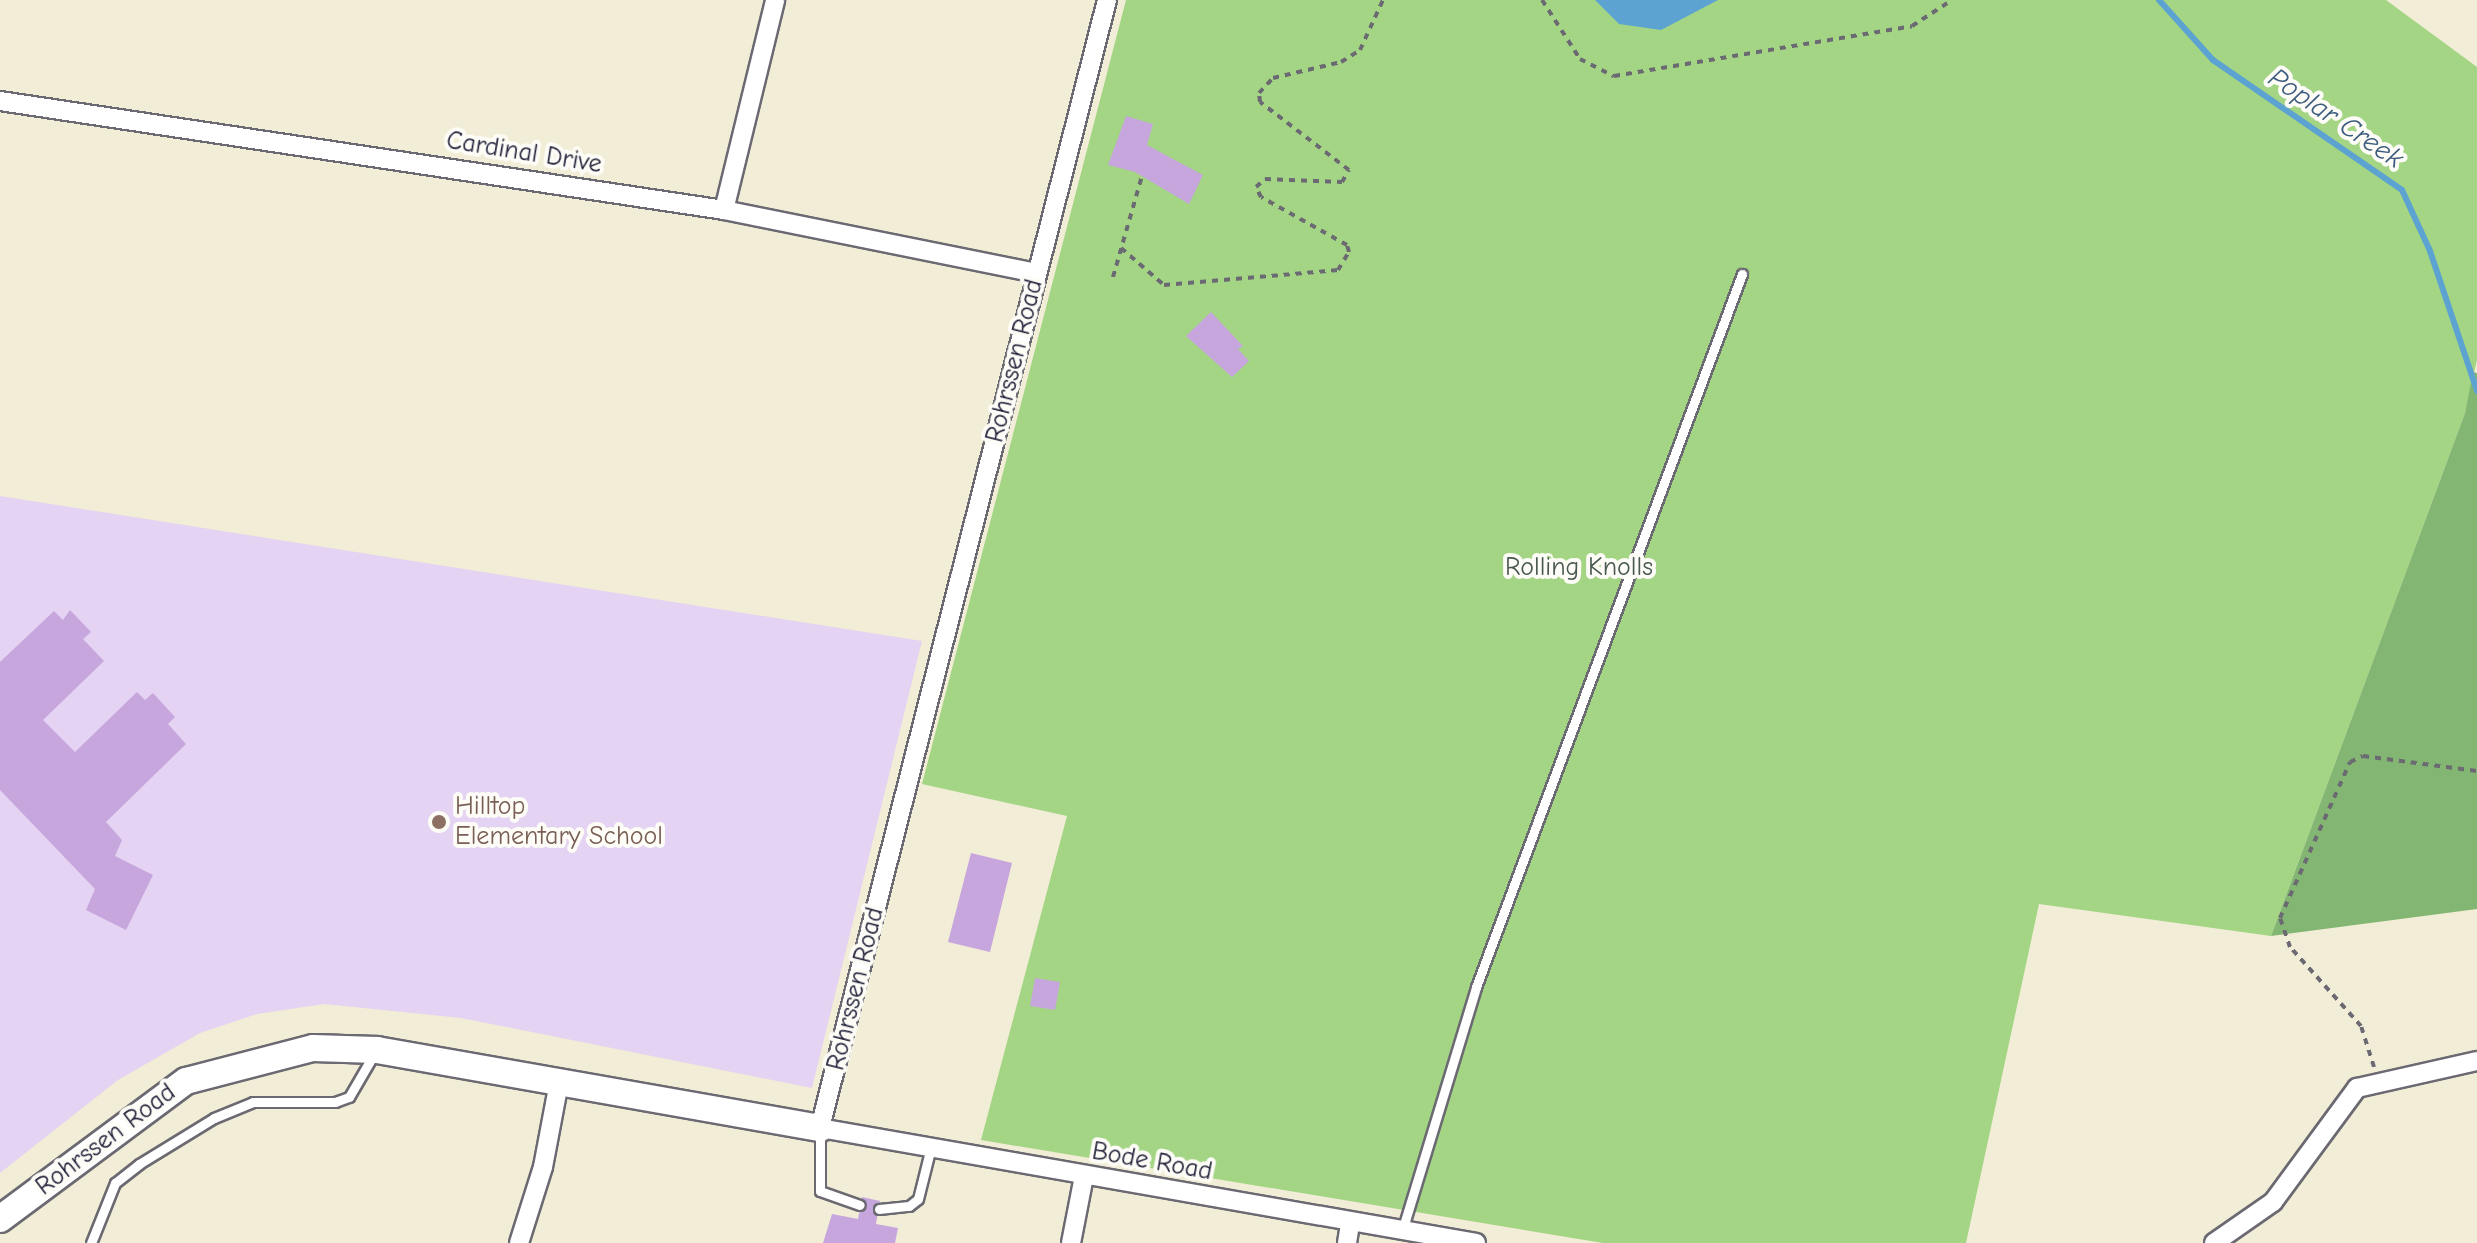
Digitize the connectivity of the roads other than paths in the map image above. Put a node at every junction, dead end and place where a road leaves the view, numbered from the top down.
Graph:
1 (775, 0) edge
2 (1107, 0) edge
3 (0, 101) edge
4 (724, 210) junction
5 (1037, 273) junction
6 (1742, 274) dead end
7 (377, 1050) junction
8 (2477, 1061) edge
9 (559, 1082) junction
10 (820, 1128) junction
11 (931, 1147) junction
12 (1084, 1176) junction
13 (860, 1205) dead end
14 (879, 1209) dead end
15 (0, 1219) edge
16 (1350, 1223) junction
17 (1402, 1231) junction
18 (91, 1243) edge
19 (519, 1243) edge
20 (1071, 1243) edge
21 (1347, 1243) edge
22 (1476, 1243) edge
23 (2214, 1243) edge

1 - 4 street
2 - 5 street, Rohrssen Road
3 - 4 street, Cardinal Drive
4 - 5 street, Cardinal Drive
5 - 10 street, Rohrssen Road
6 - 17 lane
7 - 9 street, Rohrssen Road
7 - 15 street, Rohrssen Road
7 - 18 lane
8 - 23 street
9 - 10 street, Rohrssen Road
9 - 19 street
10 - 11 street, Bode Road
10 - 13 lane
11 - 12 street, Bode Road
11 - 14 lane
12 - 16 street, Bode Road
12 - 20 street
16 - 17 street, Bode Road
16 - 21 street
17 - 22 street, Bode Road

